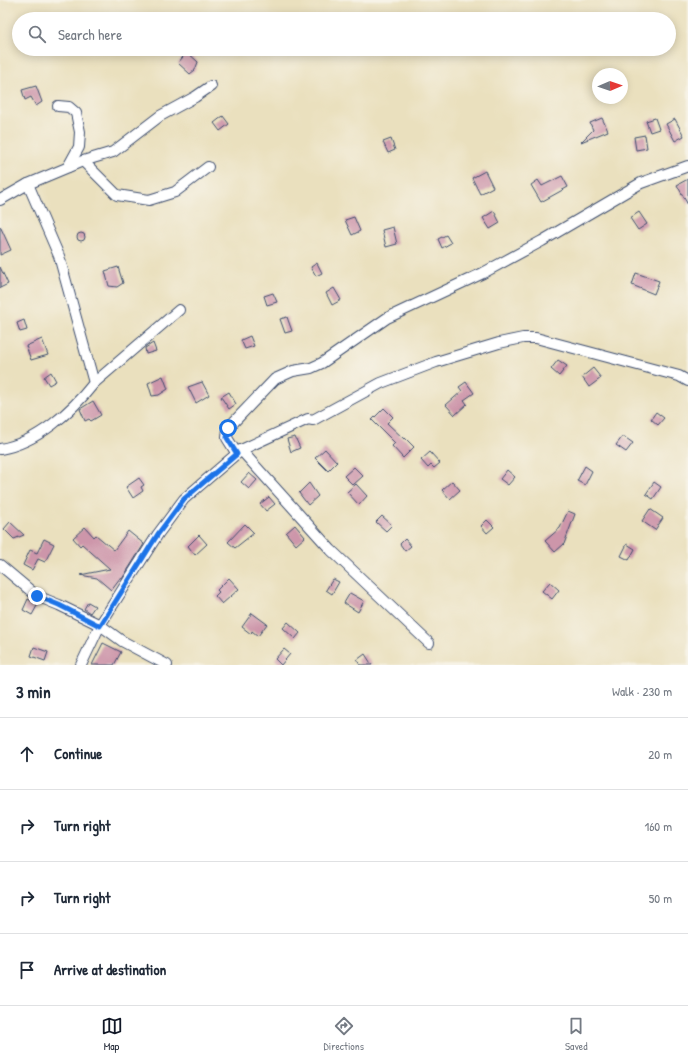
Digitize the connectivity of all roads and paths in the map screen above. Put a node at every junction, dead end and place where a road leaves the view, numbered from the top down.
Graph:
1 (211, 86) dead end
2 (58, 106) dead end
3 (83, 161) junction
4 (688, 166) edge
5 (68, 167) junction
6 (208, 167) dead end
7 (28, 184) junction
8 (0, 200) edge
9 (180, 310) dead end
10 (688, 381) edge
11 (94, 383) junction
12 (0, 449) edge
13 (239, 452) junction
14 (0, 565) edge
15 (100, 626) junction
16 (429, 643) dead end
17 (81, 665) edge
18 (167, 665) edge

1 - 3 street
2 - 5 street
3 - 5 street
3 - 6 street
4 - 13 street
5 - 7 street
7 - 8 street
7 - 11 street
9 - 11 street
10 - 13 street
11 - 12 street
13 - 15 street
13 - 16 street
14 - 15 street
15 - 17 street
15 - 18 street

